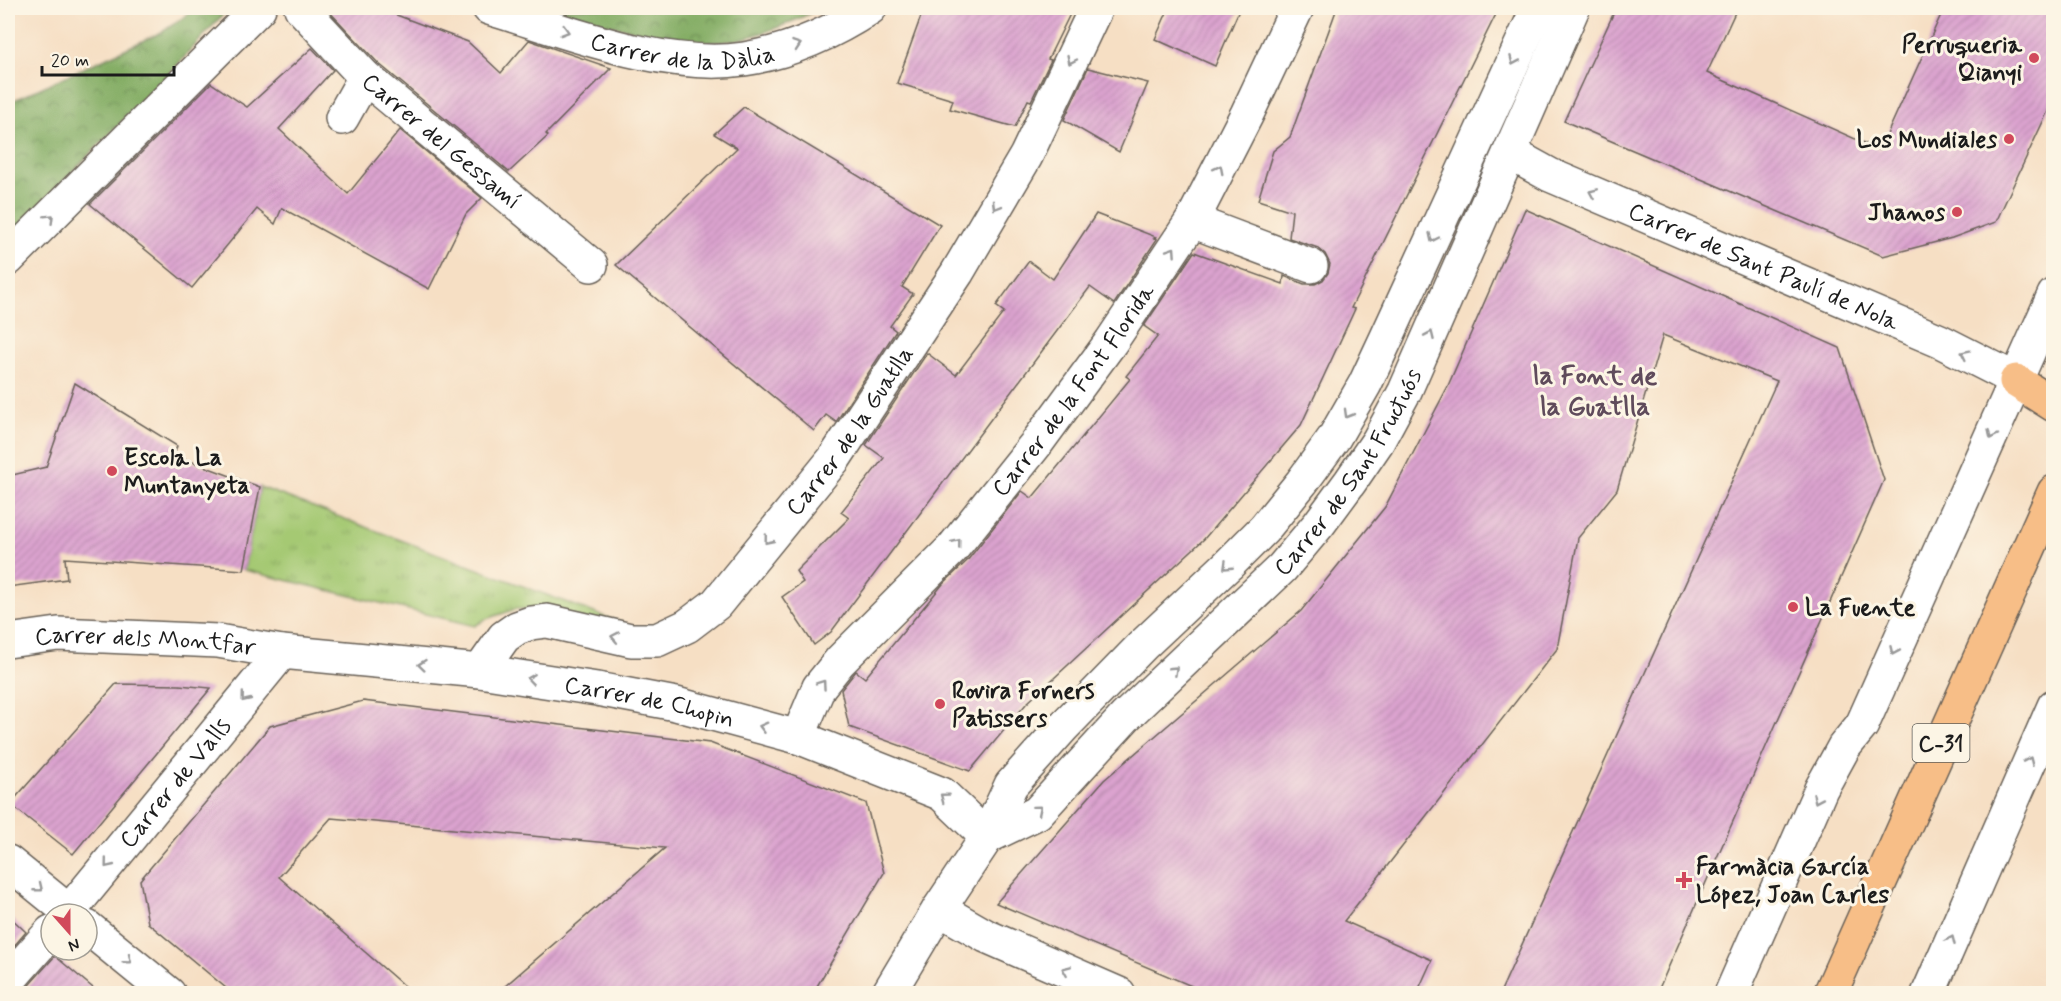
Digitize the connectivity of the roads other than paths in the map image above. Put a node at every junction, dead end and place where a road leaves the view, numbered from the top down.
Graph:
1 (259, 8) edge
2 (301, 8) edge
3 (489, 8) edge
4 (870, 8) edge
5 (1096, 8) edge
6 (1297, 8) edge
7 (1538, 8) edge
8 (1574, 8) edge
9 (365, 76) junction
10 (342, 118) dead end
11 (1510, 153) junction
12 (1192, 221) junction
13 (8, 259) edge
14 (591, 265) dead end
15 (1311, 266) dead end
16 (2054, 295) edge
17 (2016, 381) junction
18 (2054, 405) edge
19 (2054, 492) edge
20 (8, 641) edge
21 (282, 652) junction
22 (480, 671) junction
23 (2054, 706) edge
24 (798, 736) junction
25 (987, 837) junction
26 (8, 862) edge
27 (50, 902) edge
28 (83, 902) edge
29 (939, 909) junction
30 (99, 942) edge
31 (39, 950) edge
32 (8, 981) edge
33 (169, 993) edge
34 (888, 993) edge
35 (1119, 993) edge
36 (1731, 993) edge
37 (1830, 993) edge
38 (1928, 993) edge

13 -> 1 street
2 - 9 street, Carrer del Gessamí
3 -> 4 street, Carrer de la Dàlia
5 -> 22 street, Carrer de la Guatlla
12 -> 6 street, Carrer de la Font Florida
7 -> 25 street, Carrer de Sant Fructuós
8 - 11 street, Carrer de Sant Fructuós
9 - 10 street
9 - 14 street, Carrer del Gessamí
17 -> 11 street, Carrer de Sant Paulí de Nola
25 -> 11 street, Carrer de Sant Fructuós
12 - 15 street
24 -> 12 street, Carrer de la Font Florida
16 - 17 street
17 - 18 main road
17 -> 36 street
19 - 37 main road, C-31
20 - 21 street, Carrer dels Montfar
22 -> 21 street, Carrer de Chopin
21 -> 28 street, Carrer de Valls
24 -> 22 street, Carrer de Chopin
38 -> 23 street
25 -> 24 street, Carrer de Chopin
25 - 29 street, Carrer de Sant Fructuós
26 -> 27 street
29 - 34 street, Carrer de Sant Fructuós
35 -> 29 street
30 -> 33 street
31 - 32 street, Carrer de Valls

